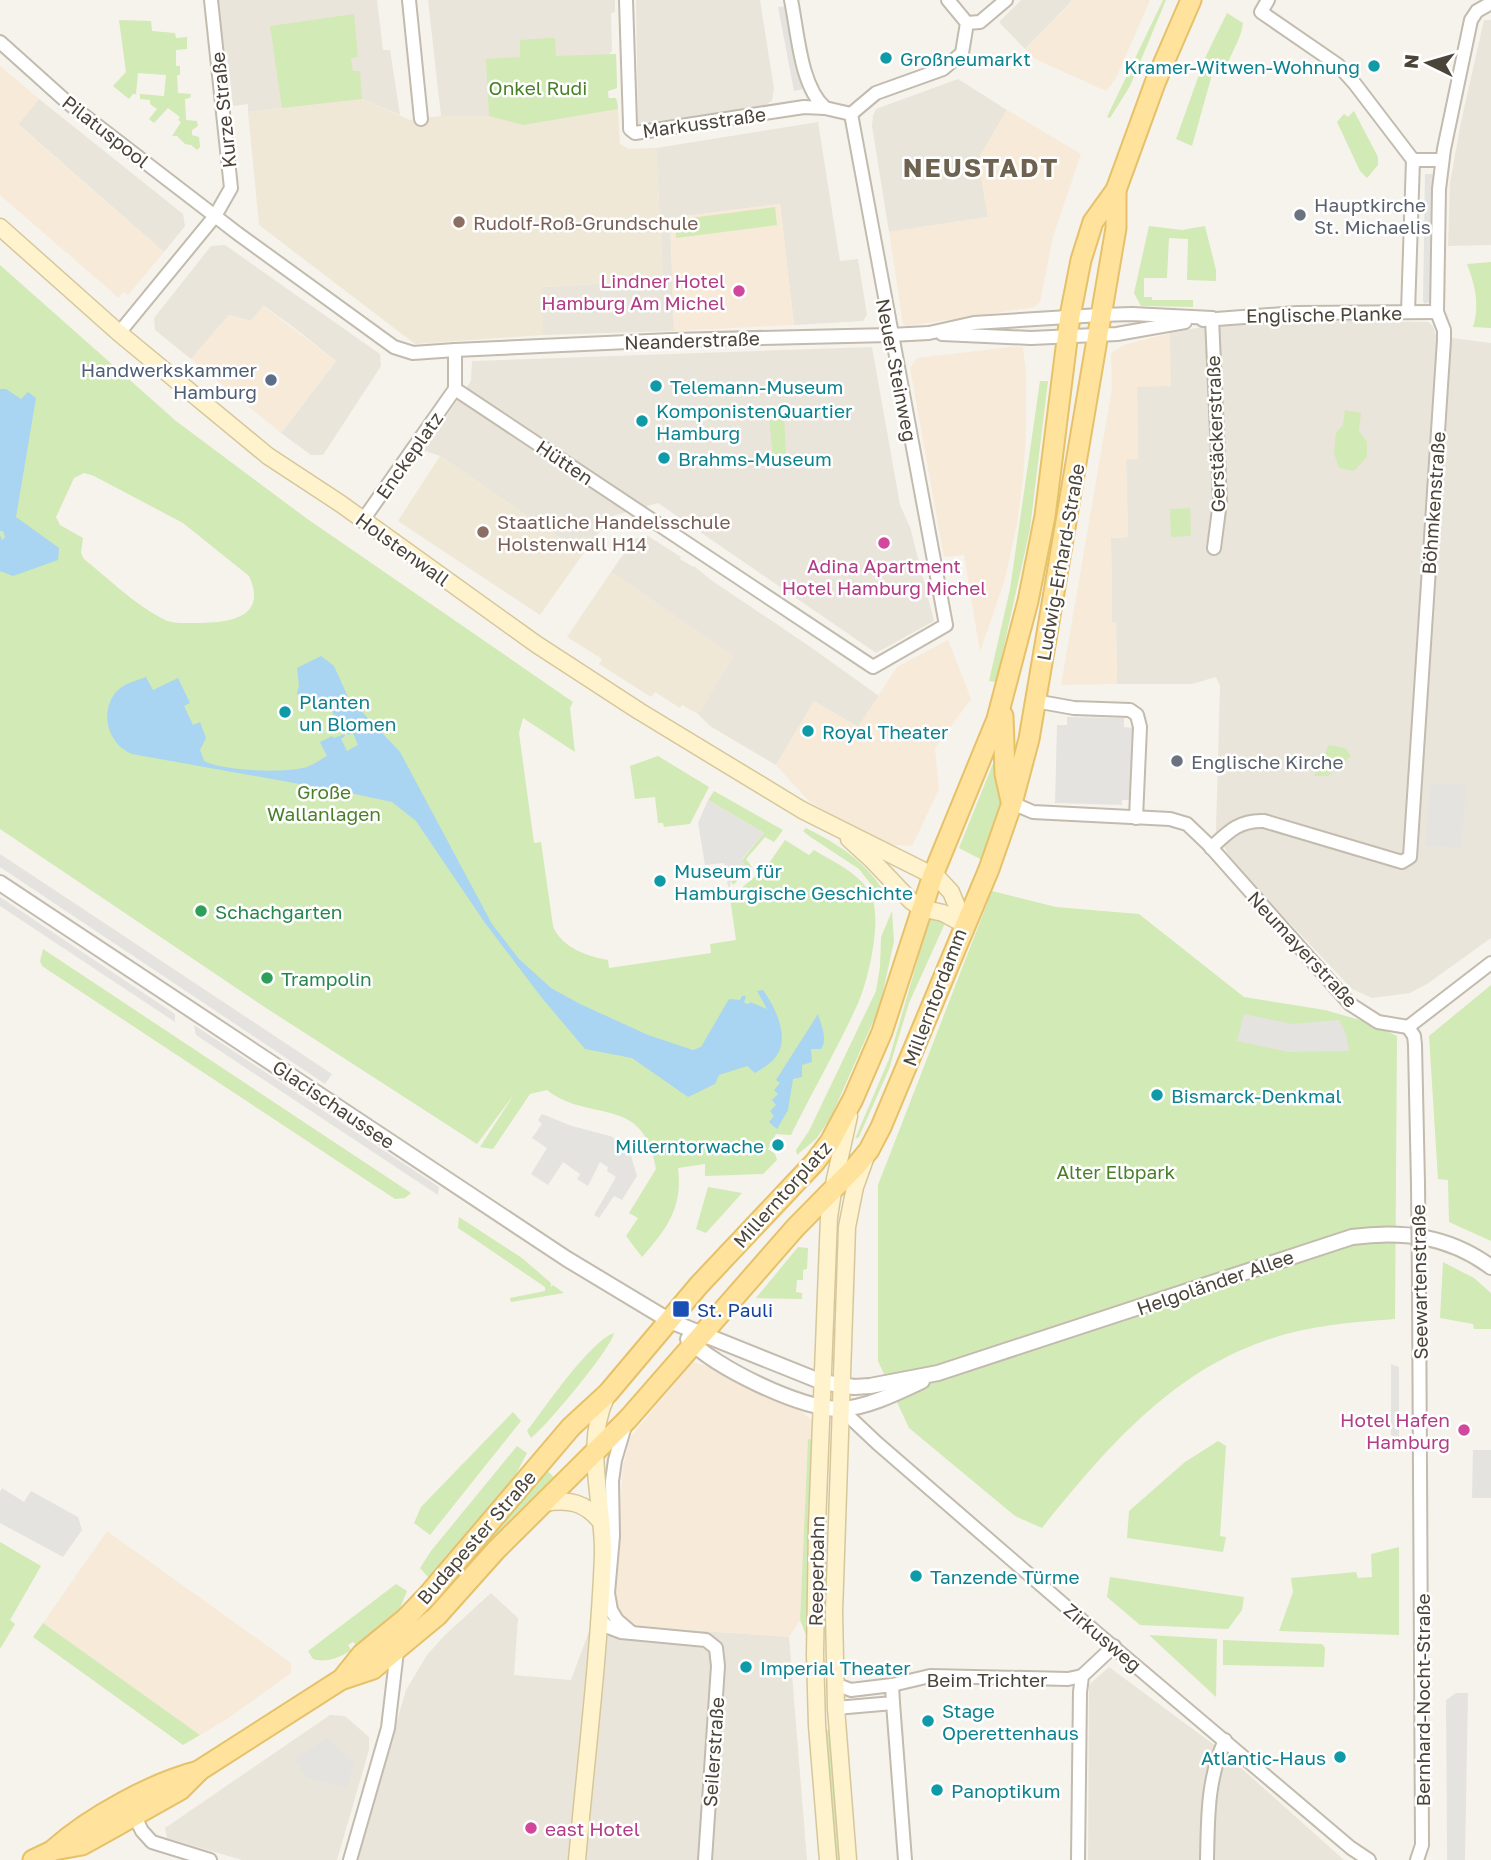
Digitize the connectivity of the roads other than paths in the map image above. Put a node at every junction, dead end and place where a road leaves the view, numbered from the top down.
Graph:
1 (211, 0) edge
2 (408, 0) edge
3 (626, 0) edge
4 (791, 0) edge
5 (948, 0) edge
6 (1006, 0) edge
7 (1191, 0) edge
8 (1268, 0) edge
9 (1491, 3) edge
10 (967, 23) junction
11 (0, 42) edge
12 (825, 108) junction
13 (850, 114) junction
14 (421, 119) dead end
15 (1413, 160) junction
16 (1442, 160) junction
17 (1116, 190) junction
18 (215, 216) junction
19 (0, 228) edge
20 (1408, 312) junction
21 (1437, 312) junction
22 (1100, 314) junction
23 (1070, 316) junction
24 (1212, 318) junction
25 (119, 332) junction
26 (929, 332) junction
27 (890, 335) junction
28 (1097, 335) junction
29 (1067, 336) junction
30 (455, 350) junction
31 (455, 389) junction
32 (363, 520) junction
33 (1214, 548) dead end
34 (946, 625) joint
35 (1005, 691) junction
36 (1035, 701) junction
37 (1012, 803) junction
38 (1136, 818) junction
39 (836, 828) junction
40 (1211, 848) junction
41 (933, 875) junction
42 (0, 883) edge
43 (921, 908) junction
44 (965, 925) junction
45 (1491, 963) edge
46 (1408, 1027) junction
47 (853, 1099) junction
48 (869, 1150) junction
49 (833, 1189) junction
50 (1491, 1267) edge
51 (670, 1321) junction
52 (697, 1339) junction
53 (938, 1373) junction
54 (822, 1382) junction
55 (842, 1386) junction
56 (608, 1393) junction
57 (822, 1407) junction
58 (841, 1409) junction
59 (628, 1419) junction
60 (595, 1453) junction
61 (544, 1503) junction
62 (601, 1522) junction
63 (1421, 1539) joint
64 (598, 1618) junction
65 (631, 1633) junction
66 (1114, 1646) junction
67 (397, 1651) junction
68 (1083, 1676) junction
69 (342, 1679) junction
70 (835, 1684) junction
71 (892, 1685) junction
72 (893, 1703) junction
73 (836, 1708) junction
74 (1225, 1740) junction
75 (131, 1809) junction
76 (33, 1860) edge
77 (210, 1860) edge
78 (350, 1860) edge
79 (577, 1860) edge
80 (705, 1860) edge
81 (828, 1860) edge
82 (848, 1860) edge
83 (905, 1860) edge
84 (1078, 1860) edge
85 (1208, 1860) edge
86 (1369, 1860) edge
87 (1417, 1860) edge

1 - 18 street, Kurze Straße
2 - 14 street
3 - 12 street, Markusstraße
4 - 12 street
5 - 10 street
6 - 10 street
7 - 17 main road, Ludwig-Erhard-Straße
8 - 15 street
9 - 16 street, Böhmkenstraße
10 - 13 street
11 - 18 street, Pilatuspool
12 - 13 street
13 - 27 street, Neuer Steinweg
15 - 16 street
15 - 20 street
16 - 21 street, Böhmkenstraße
17 - 22 main road, Ludwig-Erhard-Straße
17 - 23 main road, Ludwig-Erhard-Straße
18 - 25 street, Kurze Straße
18 - 30 street
19 - 25 main road, Holstenwall
20 - 21 street, Englische Planke
20 - 24 street, Englische Planke
21 - 40 street, Böhmkenstraße
22 - 23 street, Neanderstraße
22 - 24 street, Englische Planke
22 - 28 main road, Ludwig-Erhard-Straße
23 - 26 street, Neanderstraße
23 - 29 main road, Ludwig-Erhard-Straße
24 - 28 street, Englische Planke
24 - 33 street, Gerstäckerstraße
25 - 32 main road, Holstenwall
26 - 27 street, Neanderstraße
26 - 29 street, Neanderstraße
27 - 30 street, Neanderstraße
27 - 34 street, Neuer Steinweg
28 - 29 street, Englische Planke
28 - 36 main road, Ludwig-Erhard-Straße
29 - 35 main road, Ludwig-Erhard-Straße
30 - 31 street
31 - 32 street, Enckeplatz
31 - 34 street, Hütten
32 - 39 main road, Holstenwall
35 - 37 main road
35 - 41 main road, Ludwig-Erhard-Straße
36 - 37 main road, Ludwig-Erhard-Straße
36 - 38 street
37 - 38 street, Neumayerstraße
37 - 44 main road, Ludwig-Erhard-Straße
38 - 40 street, Neumayerstraße
39 - 41 main road, Holstenwall
39 - 43 main road, Holstenwall
40 - 46 street, Neumayerstraße
41 - 43 main road, Millerntordamm
41 - 44 main road, Millerntordamm
42 - 51 street, Glacischaussee
43 - 44 main road, Holstenwall
43 - 47 main road, Millerntordamm
44 - 48 main road, Millerntordamm
45 - 46 street
46 - 63 street, Seewartenstraße, bridge
47 - 49 main road, Millerntorplatz
47 - 51 main road, Millerntorplatz
48 - 49 main road, Millerntorplatz
48 - 55 main road
49 - 52 main road, Millerntorplatz
49 - 54 main road, Millerntorplatz
50 - 53 street, Helgoländer Allee
51 - 52 street
51 - 56 main road, Budapester Straße
52 - 54 street
52 - 57 street
52 - 59 main road, Budapester Straße
53 - 55 street, Helgoländer Allee
53 - 58 street, Helgoländer Allee
54 - 55 street, Helgoländer Allee
54 - 57 main road, Millerntorplatz
55 - 58 main road
56 - 60 main road, Budapester Straße
56 - 69 main road, Budapester Straße
57 - 58 street, Helgoländer Allee
57 - 81 main road, Reeperbahn
58 - 66 street, Zirkusweg
58 - 70 main road, Reeperbahn
59 - 60 main road, Budapester Straße
59 - 65 street
60 - 61 main road, Budapester Straße
60 - 62 main road
61 - 62 main road
61 - 67 main road, Budapester Straße
62 - 64 main road
63 - 87 street, Bernhard-Nocht-Straße
64 - 65 street
64 - 79 main road
65 - 80 street, Seilerstraße
66 - 68 street
66 - 74 street, Zirkusweg
67 - 69 main road, Budapester Straße
67 - 78 street
68 - 71 street, Beim Trichter
68 - 84 street
69 - 75 main road, Budapester Straße
70 - 71 street, Beim Trichter
70 - 73 main road, Reeperbahn
71 - 72 street
72 - 73 street
72 - 83 street
73 - 82 main road, Reeperbahn
74 - 85 street
74 - 86 street, Zirkusweg
75 - 76 main road, Budapester Straße
75 - 77 street

